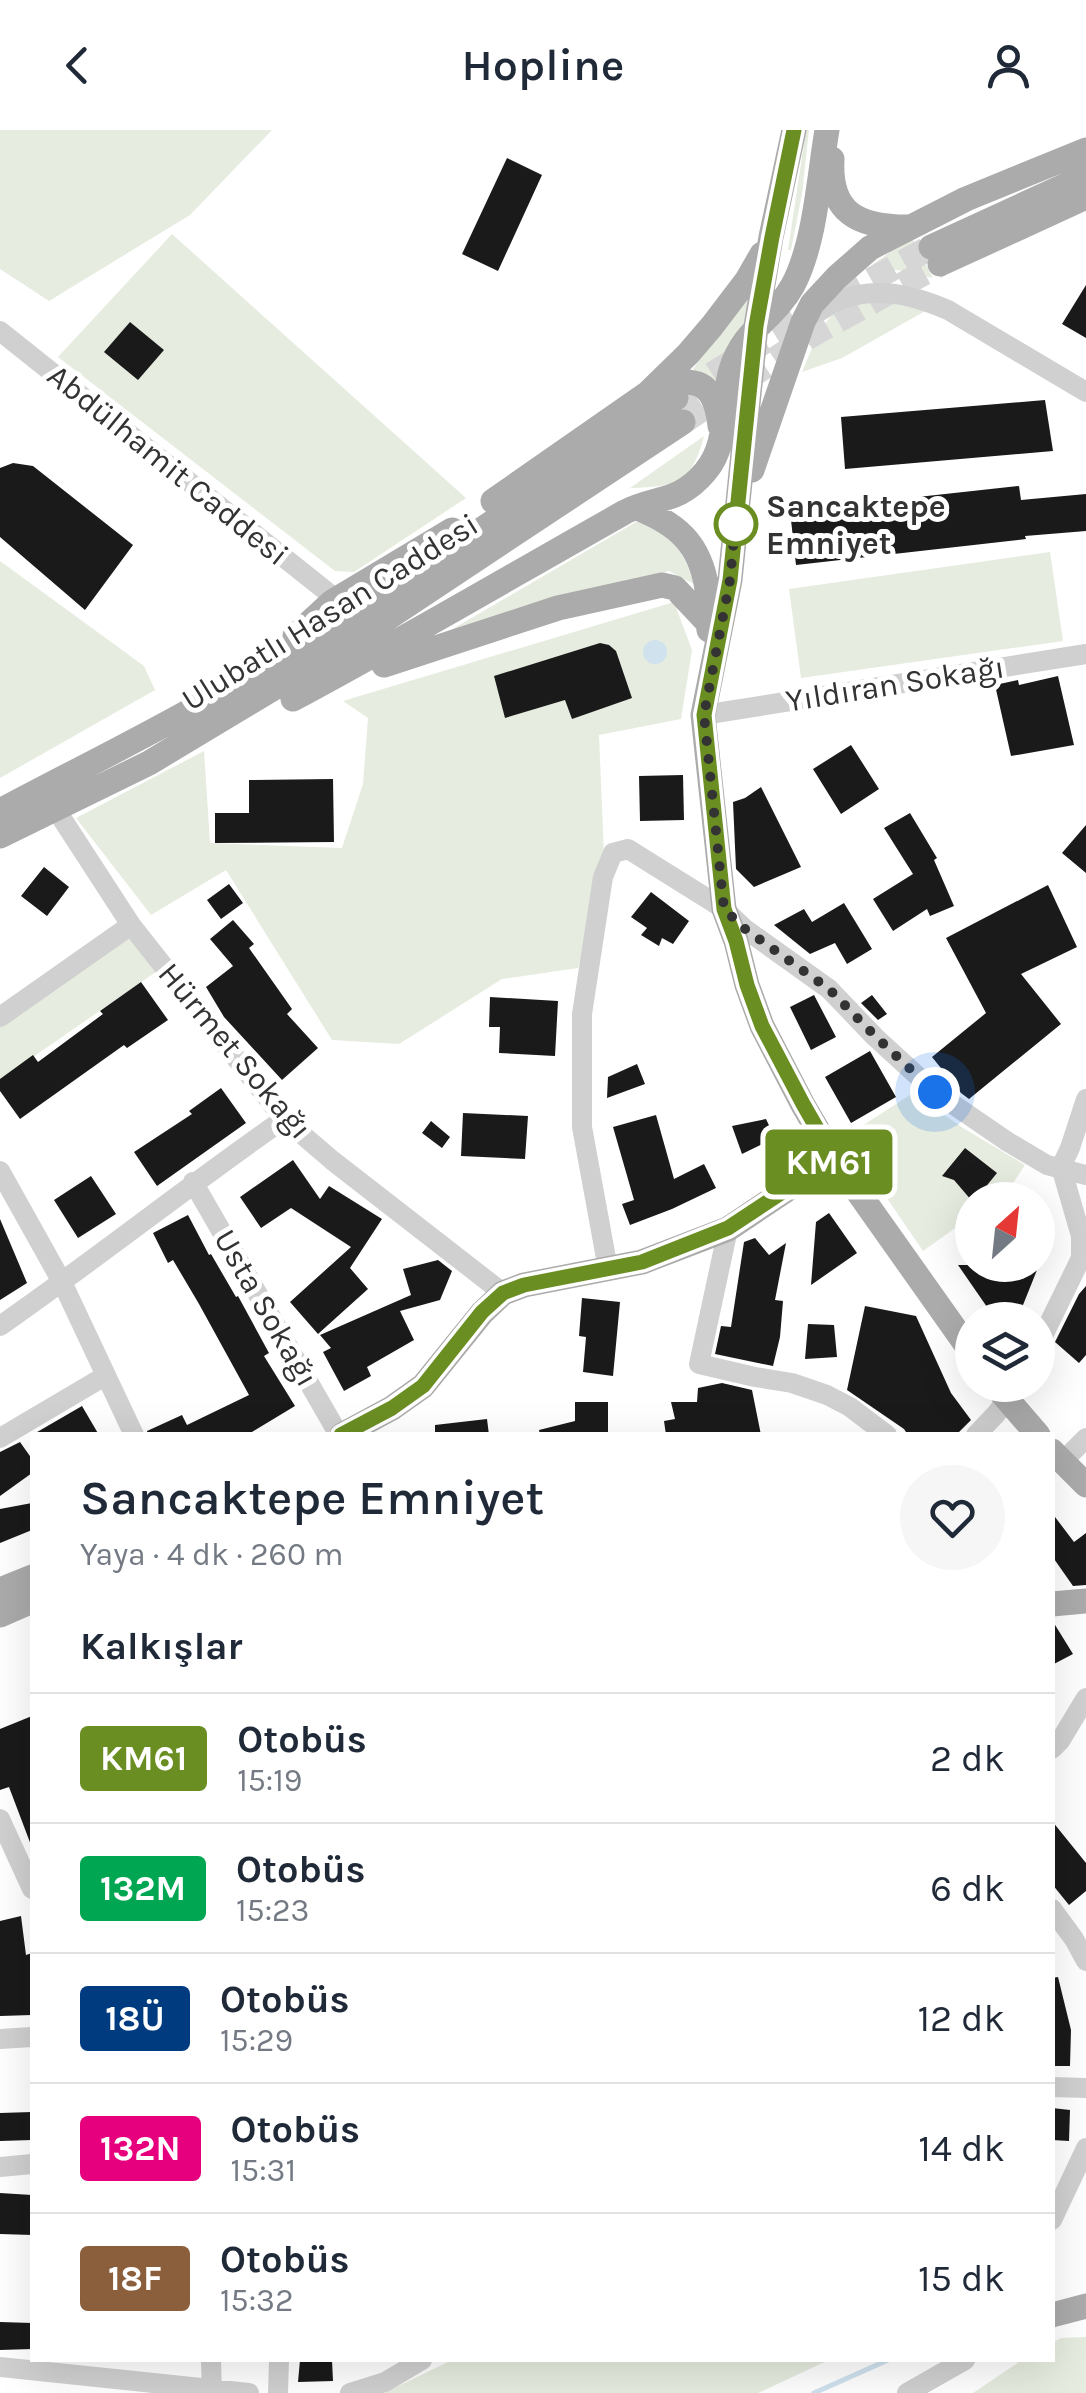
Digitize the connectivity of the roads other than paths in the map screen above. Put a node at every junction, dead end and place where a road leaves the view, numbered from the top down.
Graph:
1 (794, 130) edge
2 (831, 130) edge
3 (1086, 150) edge
4 (1086, 176) edge
5 (1086, 196) edge
6 (912, 228) junction
7 (772, 237) junction
8 (803, 322) junction
9 (756, 326) junction
10 (0, 330) edge
11 (1086, 392) edge
12 (671, 402) junction
13 (721, 436) junction
14 (637, 508) junction
15 (730, 580) junction
16 (336, 600) junction
17 (708, 624) junction
18 (1086, 654) edge
19 (714, 659) junction
20 (259, 670) junction
21 (293, 698) junction
22 (704, 715) junction
23 (149, 764) junction
24 (55, 808) junction
25 (0, 812) edge
26 (0, 836) edge
27 (724, 909) junction
28 (132, 926) junction
29 (0, 1017) edge
30 (1086, 1099) edge
31 (284, 1118) junction
32 (834, 1158) junction
33 (1061, 1167) junction
34 (0, 1171) edge
35 (1086, 1175) edge
36 (193, 1182) junction
37 (728, 1228) junction
38 (1084, 1260) edge
39 (608, 1269) junction
40 (62, 1282) junction
41 (503, 1293) junction
42 (1055, 1314) edge
43 (0, 1326) edge
44 (955, 1329) edge
45 (105, 1376) junction
46 (998, 1402) edge
47 (1015, 1402) edge
48 (133, 1432) edge
49 (338, 1432) edge
50 (346, 1432) edge
51 (883, 1432) edge
52 (978, 1432) edge
53 (1036, 1432) edge
54 (0, 1438) edge
55 (1086, 1438) edge
56 (1057, 1456) edge
57 (1086, 1485) edge
58 (30, 1579) edge
59 (0, 1590) edge
60 (1086, 1601) edge
61 (30, 1602) edge
62 (1055, 1604) edge
63 (0, 1615) edge
64 (1086, 1698) edge
65 (1055, 1746) edge
66 (0, 1819) edge
67 (30, 1886) edge
68 (1055, 1913) edge
69 (1086, 1961) edge
70 (30, 2037) edge
71 (0, 2039) edge
72 (1055, 2086) edge
73 (1086, 2088) edge
74 (1086, 2148) edge
75 (30, 2164) edge
76 (0, 2167) edge
77 (1055, 2214) edge
78 (1086, 2306) edge
79 (1086, 2314) edge
80 (1055, 2315) edge
81 (1055, 2316) edge
82 (211, 2362) edge
83 (278, 2362) edge
84 (419, 2362) edge
85 (961, 2362) edge
86 (0, 2367) edge
87 (134, 2378) edge
88 (912, 2389) edge
89 (211, 2391) edge
90 (249, 2393) edge
91 (278, 2393) edge
92 (350, 2393) edge

1 - 7 main road
2 - 6 main road
2 - 9 main road
3 - 6 main road
4 - 5 main road
6 - 8 main road
7 - 9 main road
7 - 12 main road
8 - 11 street
8 - 15 main road
9 - 13 main road
9 - 15 main road
10 - 16 street, Abdülhamit Caddesi
12 - 13 main road
12 - 16 main road
12 - 20 main road, Ulubatlı Hasan Caddesi
12 - 23 main road, Ulubatlı Hasan Caddesi
13 - 14 main road
14 - 17 main road
14 - 21 main road
15 - 19 main road
16 - 20 main road
17 - 19 main road
17 - 21 main road
18 - 22 street, Yıldıran Sokağı
19 - 22 main road
20 - 25 main road, Ulubatlı Hasan Caddesi
21 - 23 main road
22 - 27 main road
23 - 24 main road, Ulubatlı Hasan Caddesi
24 - 26 main road, Ulubatlı Hasan Caddesi
24 - 28 street, Hürmet Sokağı
27 - 32 main road
27 - 33 street
27 - 39 street
28 - 29 street
28 - 31 street, Hürmet Sokağı
30 - 33 street
31 - 36 street
31 - 41 street, Hürmet Sokağı
32 - 37 main road
32 - 44 main road
33 - 35 street
33 - 38 street
34 - 40 street
36 - 40 street
36 - 49 street, Usta Sokağı
37 - 39 main road
37 - 51 street
38 - 42 street
39 - 41 main road
40 - 43 street
40 - 45 street
41 - 50 main road
45 - 48 street
45 - 54 street
46 - 52 street
47 - 53 main road
55 - 56 street
56 - 57 main road
58 - 59 main road
60 - 62 main road
61 - 63 main road
64 - 65 street
66 - 67 street
68 - 69 street
70 - 71 street
72 - 73 street
74 - 77 street
75 - 76 street
78 - 80 main road
79 - 81 main road
82 - 89 street
83 - 91 street
84 - 92 street
85 - 88 street
86 - 87 street
87 - 89 street
89 - 90 street

